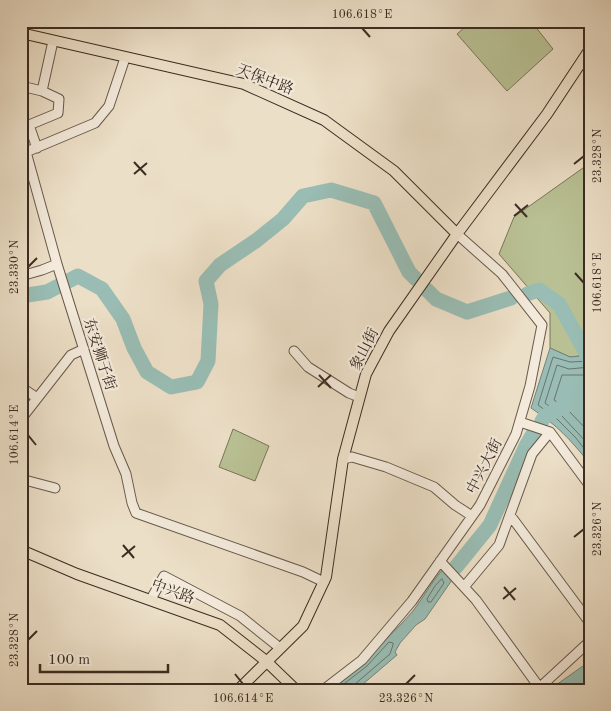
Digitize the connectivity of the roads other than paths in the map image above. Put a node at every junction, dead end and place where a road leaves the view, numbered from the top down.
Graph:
1 (21, 33) edge
2 (53, 41) junction
3 (590, 49) edge
4 (126, 58) junction
5 (21, 86) edge
6 (42, 90) junction
7 (25, 124) edge
8 (37, 148) junction
9 (24, 151) edge
10 (457, 234) junction
11 (57, 264) junction
12 (21, 276) edge
13 (84, 349) junction
14 (294, 351) dead end
15 (21, 387) edge
16 (37, 398) junction
17 (360, 398) junction
18 (21, 419) edge
19 (520, 422) junction
20 (550, 432) junction
21 (342, 459) junction
22 (21, 479) edge
23 (590, 486) edge
24 (55, 488) dead end
25 (510, 515) junction
26 (472, 516) junction
27 (21, 550) edge
28 (440, 561) junction
29 (324, 582) junction
30 (464, 587) junction
31 (152, 599) junction
32 (590, 623) edge
33 (590, 641) edge
34 (280, 648) junction
35 (266, 661) junction
36 (538, 688) edge
37 (238, 690) edge
38 (296, 690) edge
39 (323, 690) edge

1 - 2 main road, 天保中路
2 - 4 main road, 天保中路
2 - 6 street
3 - 10 main road, 象山街
4 - 8 street, 东安狮子街
4 - 10 main road, 天保中路
5 - 6 street
6 - 7 street
7 - 8 street
8 - 9 street, 东安狮子街
9 - 11 street, 东安狮子街
10 - 17 main road, 象山街
10 - 19 street, 中兴大街
11 - 12 street
11 - 13 street, 东安狮子街
13 - 16 street
13 - 29 street, 东安狮子街
14 - 17 street
15 - 16 street
16 - 18 street
17 - 21 main road, 象山街
19 - 20 street
19 - 26 street, 中兴大街
20 - 23 street
20 - 25 street
21 - 26 street
21 - 29 main road, 象山街
22 - 24 street
25 - 30 street
25 - 32 street
26 - 28 street, 中兴大街
27 - 31 main road, 中兴路
28 - 30 street
28 - 39 street, 中兴大街
29 - 34 main road, 象山街
30 - 36 street
31 - 34 street
31 - 35 main road, 中兴路
33 - 36 street
34 - 35 main road, 象山街
35 - 37 main road, 象山街
35 - 38 main road, 中兴路

